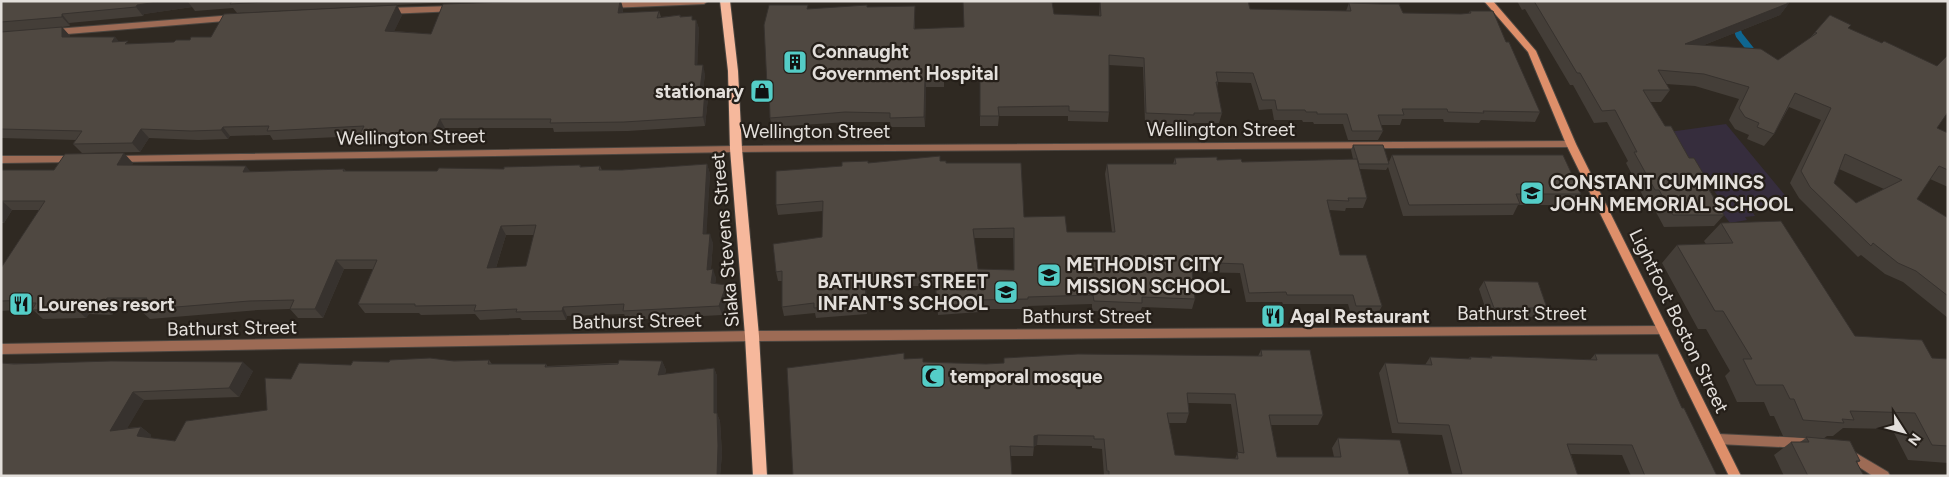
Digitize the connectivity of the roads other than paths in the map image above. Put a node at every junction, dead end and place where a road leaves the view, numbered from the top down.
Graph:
1 (704, 1) edge
2 (725, 1) edge
3 (1488, 1) edge
4 (597, 5) edge
5 (462, 9) edge
6 (376, 11) edge
7 (248, 17) edge
8 (50, 32) edge
9 (1571, 144) junction
10 (736, 149) junction
11 (81, 159) edge
12 (110, 159) edge
13 (1, 160) edge
14 (1663, 330) junction
15 (752, 336) junction
16 (1, 349) edge
17 (1718, 439) junction
18 (1812, 444) edge
19 (1840, 451) edge
20 (760, 476) edge
21 (1736, 476) edge
22 (1884, 476) edge

1 - 4 street
2 - 10 main road, Siaka Stevens Street
3 - 9 main road, Lightfoot Boston Street
5 - 6 street
7 - 8 street
9 - 10 street, Wellington Street
9 - 14 main road, Lightfoot Boston Street
10 - 12 street, Wellington Street
10 - 15 main road, Siaka Stevens Street
11 - 13 street
14 - 15 street, Bathurst Street
14 - 17 main road, Lightfoot Boston Street
15 - 16 street, Bathurst Street
15 - 20 main road, Siaka Stevens Street
17 - 18 street
17 - 21 main road, Lightfoot Boston Street
19 - 22 street

